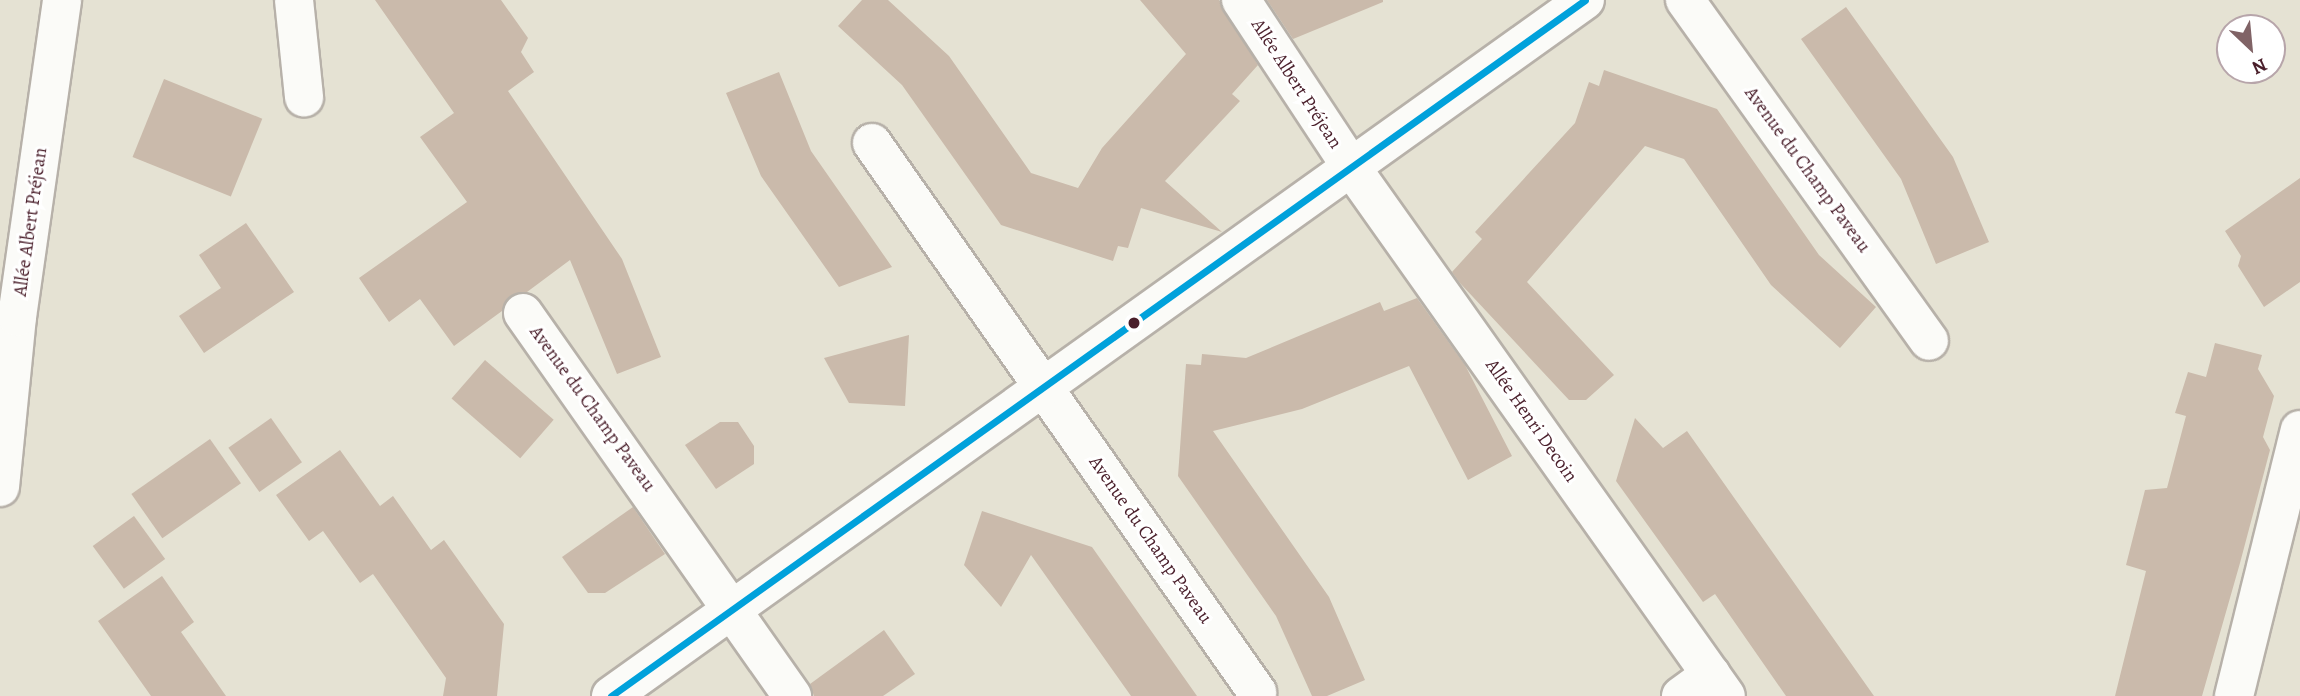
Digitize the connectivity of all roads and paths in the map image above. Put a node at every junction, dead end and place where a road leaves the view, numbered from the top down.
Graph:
1 (62, 0) edge
2 (294, 0) edge
3 (1241, 0) edge
4 (1585, 0) edge
5 (1685, 0) edge
6 (304, 97) dead end
7 (872, 143) dead end
8 (1351, 167) junction
9 (523, 313) dead end
10 (1929, 341) dead end
11 (1043, 387) junction
12 (2300, 430) edge
13 (0, 487) edge
14 (734, 608) junction
15 (1706, 689) edge
16 (1257, 692) dead end
17 (611, 696) edge
18 (792, 696) edge
19 (2234, 696) edge

1 - 13 street, Allée Albert Préjean
2 - 6 street
3 - 8 street, Allée Albert Préjean
4 - 8 street
5 - 10 street, Avenue du Champ Paveau
7 - 11 street, Avenue du Champ Paveau
8 - 11 street
8 - 15 street, Allée Henri Decoin
9 - 14 street, Avenue du Champ Paveau
11 - 14 street
11 - 16 street, Avenue du Champ Paveau
12 - 19 street
14 - 17 street
14 - 18 street, Avenue du Champ Paveau

